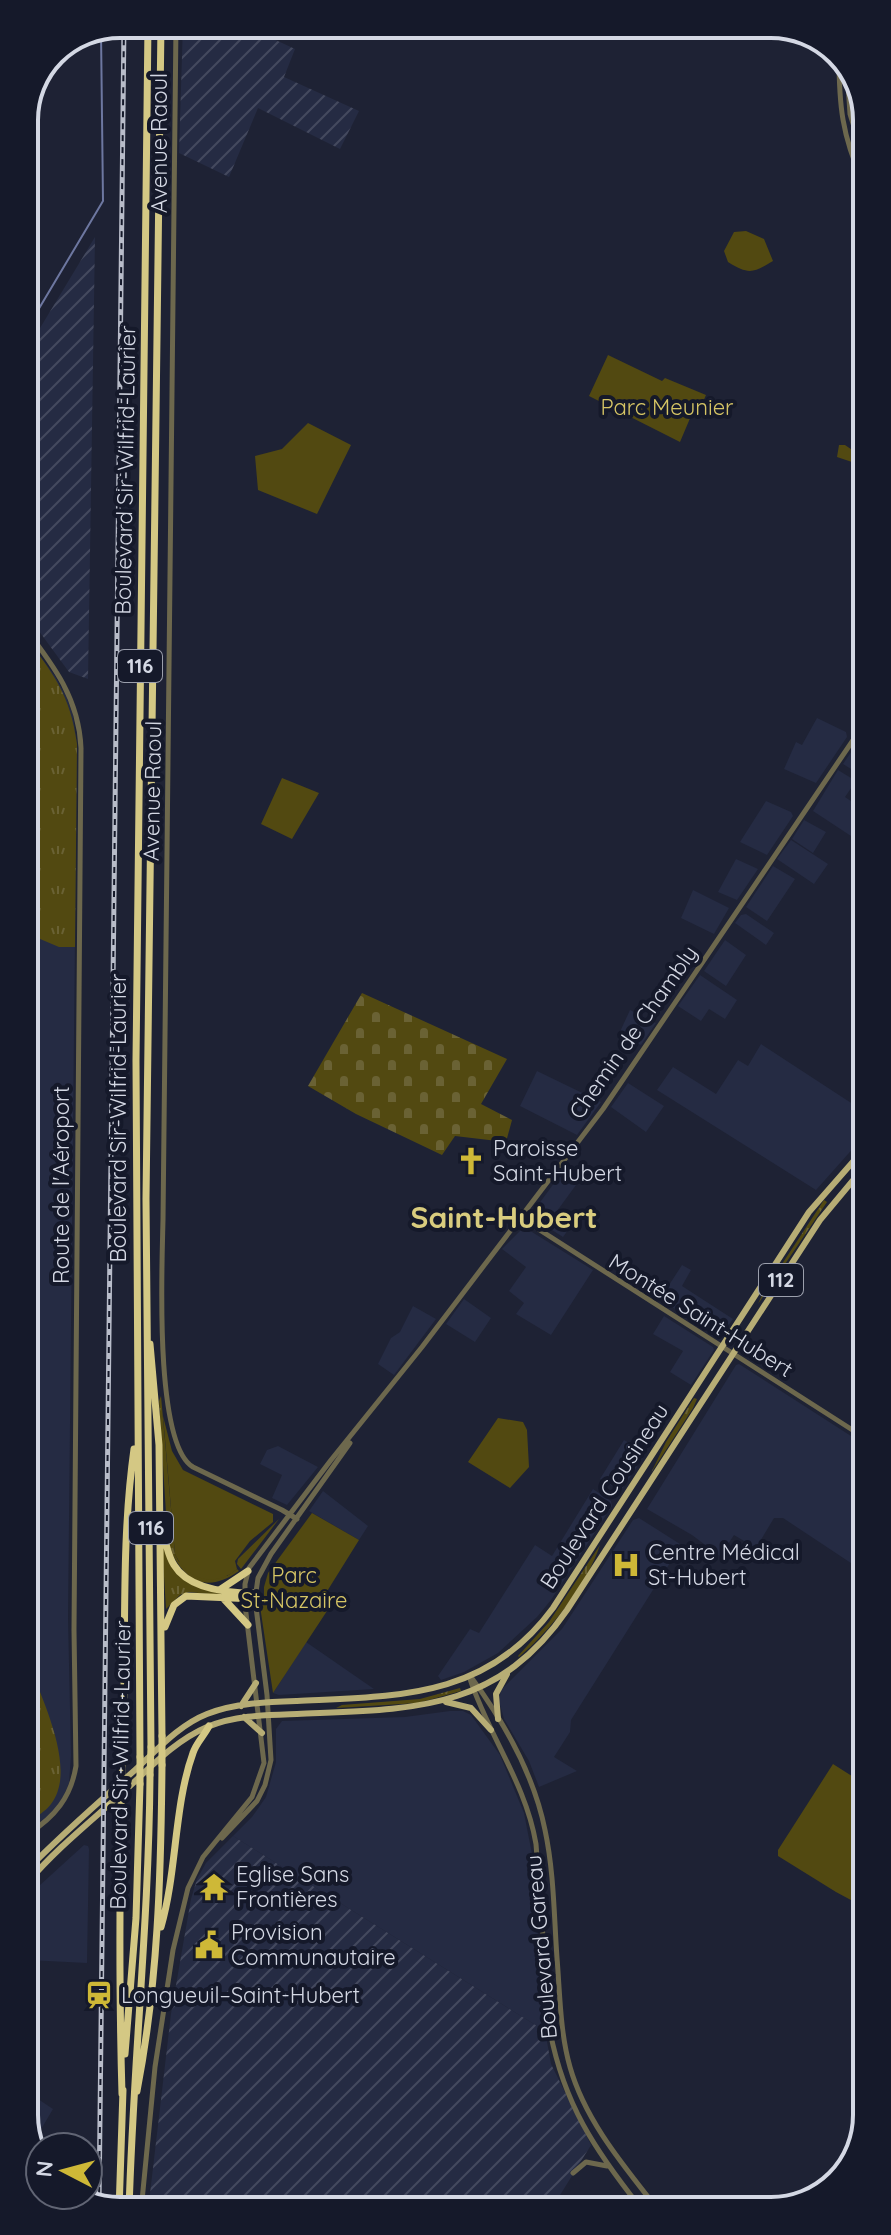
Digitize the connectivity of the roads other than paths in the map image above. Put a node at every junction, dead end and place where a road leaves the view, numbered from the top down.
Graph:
1 (148, 38) edge
2 (161, 38) edge
3 (176, 38) edge
4 (839, 75) edge
5 (849, 92) edge
6 (853, 124) edge
7 (853, 159) edge
8 (38, 647) edge
9 (853, 740) edge
10 (853, 1161) edge
11 (853, 1180) edge
12 (521, 1218) junction
13 (146, 1310) junction
14 (722, 1347) junction
15 (733, 1354) junction
16 (137, 1426) junction
17 (360, 1427) junction
18 (853, 1430) edge
19 (289, 1514) junction
20 (297, 1519) junction
21 (161, 1528) junction
22 (248, 1571) junction
23 (222, 1593) junction
24 (245, 1596) junction
25 (255, 1596) junction
26 (248, 1625) junction
27 (163, 1633) junction
28 (510, 1669) junction
29 (470, 1677) junction
30 (256, 1683) junction
31 (476, 1689) junction
32 (268, 1702) junction
33 (442, 1702) junction
34 (258, 1703) junction
35 (241, 1706) junction
36 (269, 1715) junction
37 (260, 1716) junction
38 (244, 1717) junction
39 (498, 1719) junction
40 (209, 1726) junction
41 (491, 1730) junction
42 (262, 1733) junction
43 (122, 1781) junction
44 (122, 1793) junction
45 (108, 1806) junction
46 (122, 1811) junction
47 (38, 1827) edge
48 (206, 1853) junction
49 (38, 1860) edge
50 (38, 1872) edge
51 (157, 1941) junction
52 (122, 2094) junction
53 (132, 2117) junction
54 (608, 2166) junction
55 (573, 2173) dead end
56 (119, 2197) edge
57 (129, 2197) edge
58 (142, 2197) edge
59 (632, 2197) edge
60 (649, 2197) edge

1 - 16 highway, Boulevard Sir-Wilfrid-Laurier / 116
2 - 13 highway, Boulevard Sir-Wilfrid-Laurier / 116
3 - 19 street, Avenue Raoul
4 - 7 street
5 - 6 street
8 - 47 street, Route de l'Aéroport
9 - 12 street, Chemin de Chambly
10 - 14 main road, Boulevard Cousineau / 112
11 - 15 main road, Boulevard Cousineau / 112
12 - 14 street, Montée Saint-Hubert
12 - 17 street, Chemin de Chambly
13 - 21 highway
13 - 53 highway, Boulevard Sir-Wilfrid-Laurier / 116, bridge
14 - 15 street, Montée Saint-Hubert
14 - 29 main road, Boulevard Cousineau / 112
15 - 18 street, Montée Saint-Hubert
15 - 28 main road, Boulevard Cousineau / 112
16 - 43 highway
16 - 52 highway, Boulevard Sir-Wilfrid-Laurier / 116, bridge
17 - 19 street, Chemin de Chambly
17 - 20 street, Chemin de Chambly
19 - 20 street
19 - 22 street, Chemin de Chambly
20 - 25 street, Chemin de Chambly
21 - 23 highway
21 - 27 highway
22 - 23 highway
22 - 24 street, Chemin de Chambly
23 - 24 highway
23 - 26 highway
23 - 27 highway
24 - 25 highway
24 - 26 street, Chemin de Chambly
25 - 32 street, Chemin de Chambly
26 - 30 street, Chemin de Chambly
27 - 51 highway, bridge
28 - 31 main road, Boulevard Cousineau / 112
28 - 39 main road
29 - 31 street, Boulevard Gareau
29 - 32 main road, Boulevard Cousineau / 112
30 - 34 street, Chemin de Chambly
30 - 35 main road
31 - 33 main road, Boulevard Cousineau / 112
31 - 39 street, Boulevard Gareau
31 - 41 street, Boulevard Gareau
32 - 34 main road, 112
32 - 36 street
33 - 36 main road, Boulevard Cousineau / 112
33 - 41 main road
34 - 35 main road, 112
34 - 37 street
35 - 43 main road, 112
36 - 37 main road, 112
36 - 48 street
37 - 38 main road, 112
37 - 42 street
38 - 40 main road
38 - 42 main road
39 - 60 street, Boulevard Gareau
40 - 44 main road
40 - 51 highway
41 - 54 street, Boulevard Gareau
42 - 48 street
43 - 44 highway
43 - 49 main road
44 - 45 main road
44 - 46 highway
45 - 46 highway
45 - 50 main road
46 - 52 highway
48 - 58 street
51 - 53 highway
52 - 56 highway, Boulevard Sir-Wilfrid-Laurier
53 - 57 highway, Boulevard Sir-Wilfrid-Laurier
54 - 55 street
54 - 59 street, Boulevard Gareau

